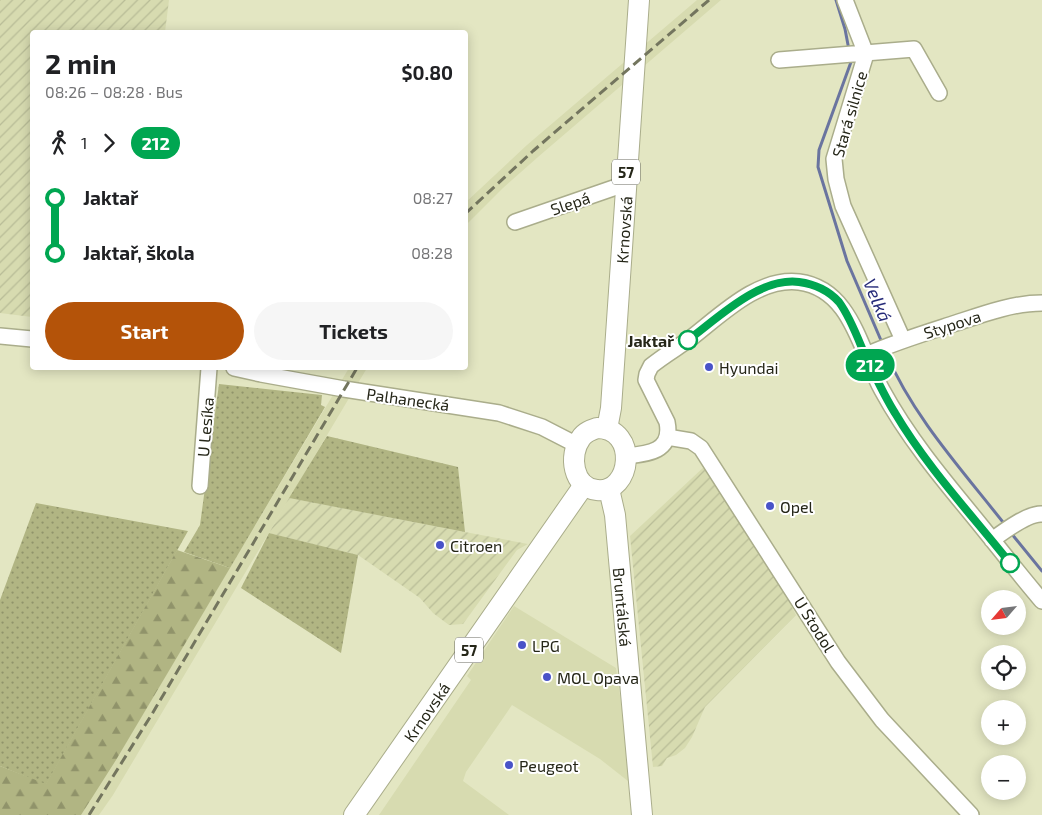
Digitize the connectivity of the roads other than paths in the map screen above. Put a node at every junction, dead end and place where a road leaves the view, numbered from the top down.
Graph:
1 (639, 0) edge
2 (845, 0) edge
3 (857, 55) junction
4 (779, 60) dead end
5 (939, 94) dead end
6 (625, 184) junction
7 (514, 222) dead end
8 (1042, 303) edge
9 (0, 336) edge
10 (30, 339) edge
11 (899, 341) junction
12 (870, 353) junction
13 (210, 370) edge
14 (243, 370) edge
15 (608, 429) junction
16 (667, 437) junction
17 (569, 441) junction
18 (626, 456) junction
19 (584, 485) junction
20 (200, 486) dead end
21 (609, 489) junction
22 (1042, 514) edge
23 (997, 537) junction
24 (1042, 601) edge
25 (354, 815) edge
26 (642, 815) edge
27 (971, 815) edge

1 - 6 main road, Krnovská / 57
2 - 3 street, Stará silnice
3 - 4 street
3 - 5 street
3 - 11 street, Stará silnice
6 - 7 street, Slepá
6 - 15 main road, Krnovská / 57
8 - 11 street, Stypova
9 - 10 street
11 - 12 street, Stypova
12 - 16 street
12 - 23 street
13 - 20 street, U Lesíka
14 - 17 street, Palhanecká
15 - 17 main road
15 - 18 main road
16 - 18 street
16 - 27 street, U Stodol
17 - 19 main road
18 - 21 main road
19 - 21 main road
19 - 25 main road, Krnovská / 57
21 - 26 main road, Bruntálská
22 - 23 street
23 - 24 street

